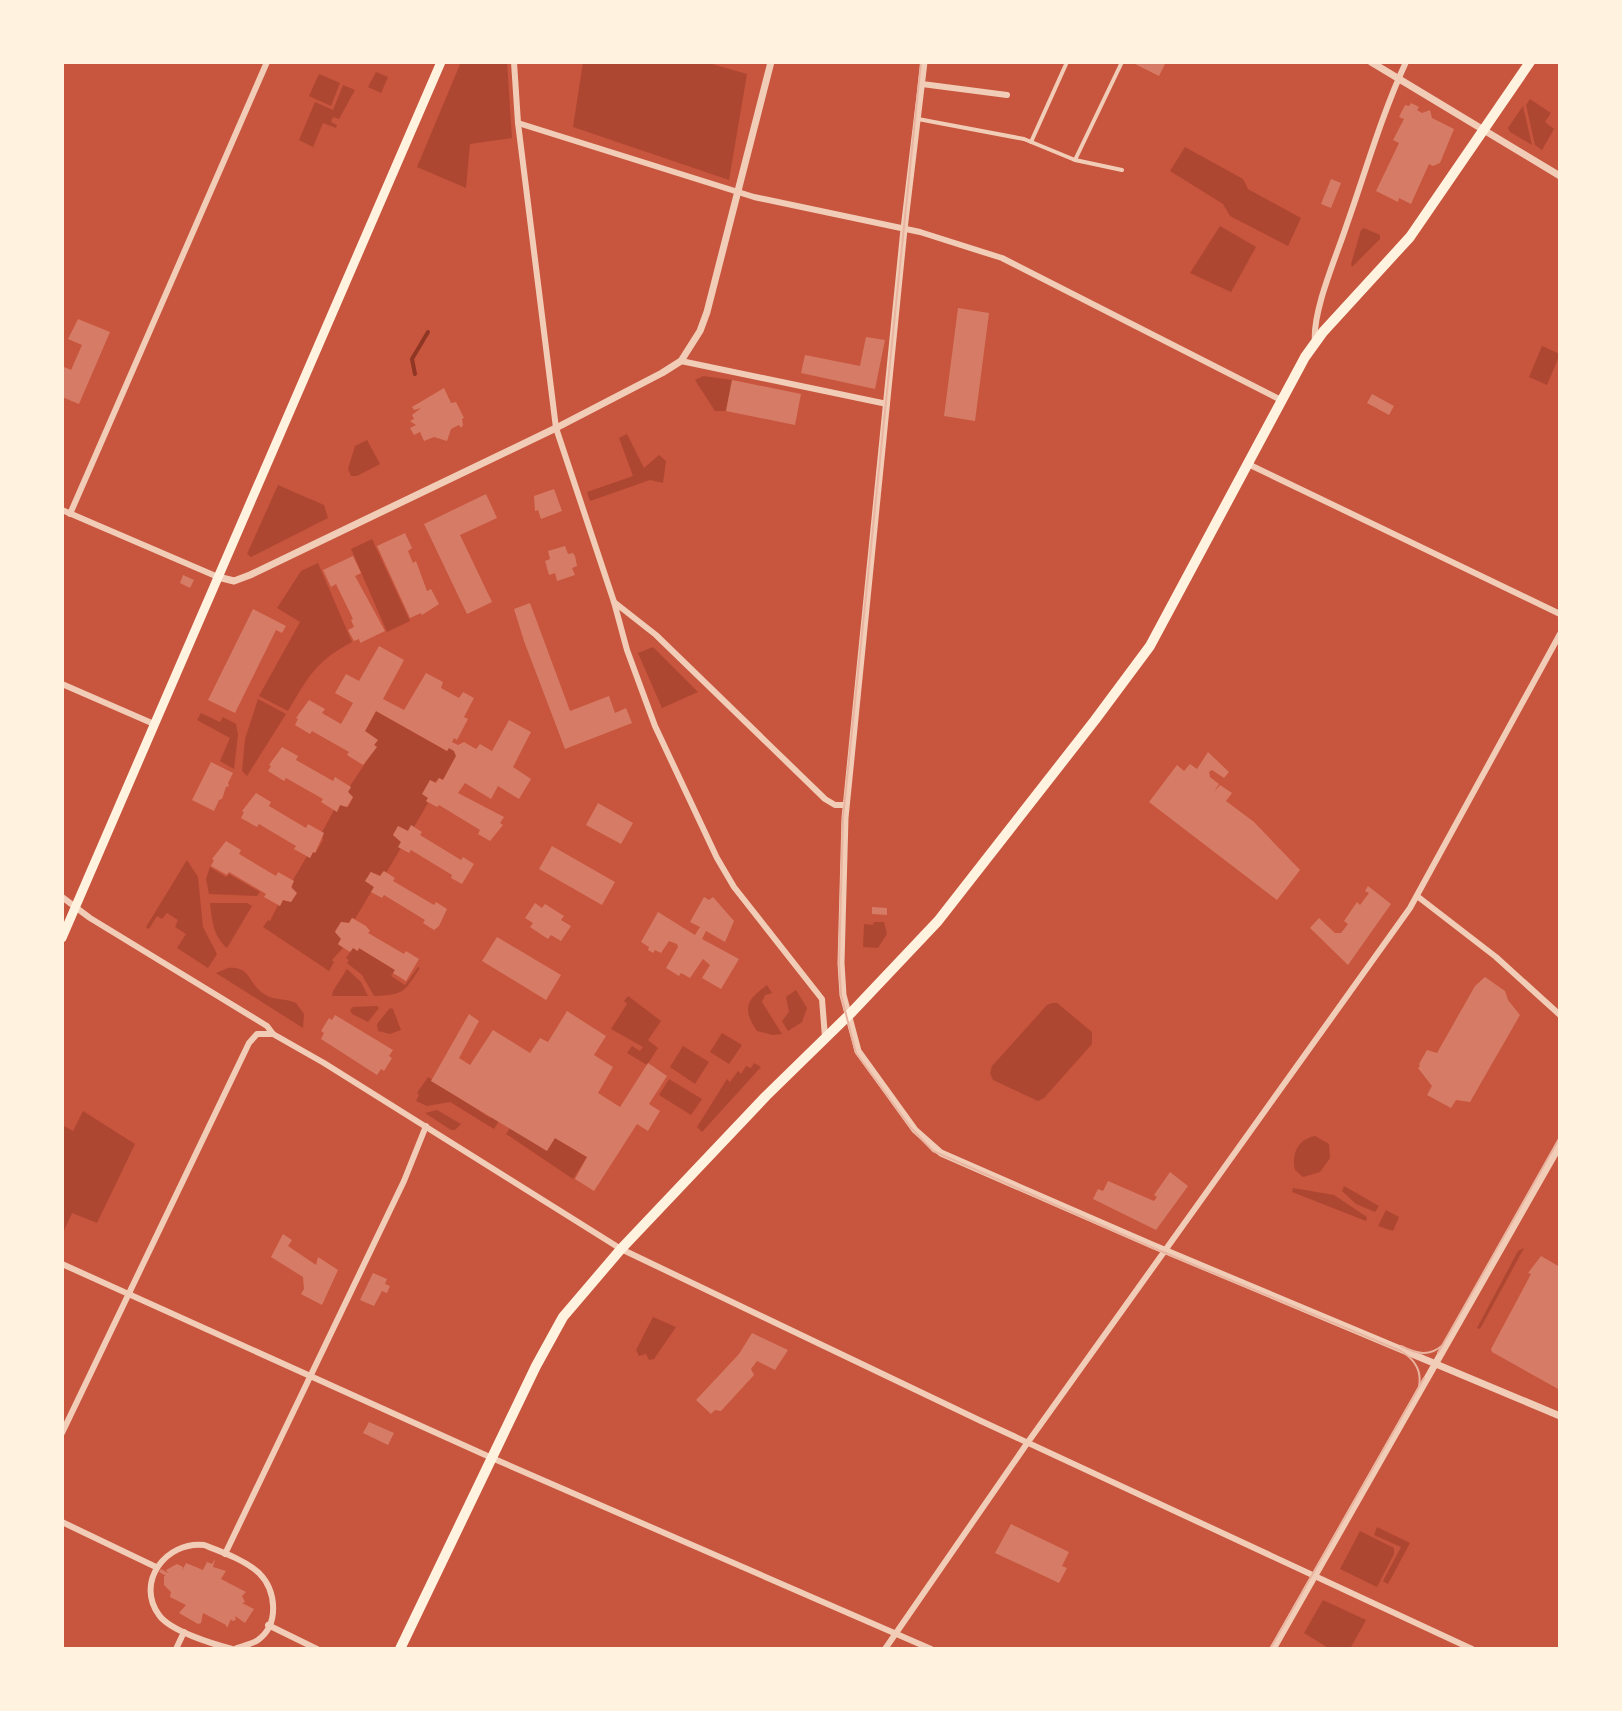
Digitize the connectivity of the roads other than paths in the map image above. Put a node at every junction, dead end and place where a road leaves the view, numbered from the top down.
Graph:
1 (267, 62) edge
2 (441, 62) edge
3 (514, 62) edge
4 (771, 62) edge
5 (924, 62) edge
6 (1067, 62) edge
7 (1122, 62) edge
8 (1371, 62) edge
9 (1406, 62) edge
10 (1530, 62) edge
11 (1398, 78) junction
12 (922, 84) junction
13 (1007, 95) dead end
14 (918, 119) junction
15 (518, 123) junction
16 (1484, 130) junction
17 (1031, 142) junction
18 (1075, 160) junction
19 (1122, 170) dead end
20 (1560, 176) edge
21 (737, 192) junction
22 (904, 229) junction
23 (1315, 342) junction
24 (681, 361) junction
25 (1281, 400) junction
26 (887, 404) junction
27 (556, 428) junction
28 (1248, 464) junction
29 (62, 510) edge
30 (70, 514) junction
31 (218, 577) junction
32 (614, 602) junction
33 (1560, 614) edge
34 (1560, 634) edge
35 (62, 684) edge
36 (154, 724) junction
37 (846, 805) junction
38 (1417, 896) junction
39 (62, 897) edge
40 (75, 907) junction
41 (62, 938) edge
42 (1560, 1015) edge
43 (848, 1016) junction
44 (273, 1034) junction
45 (825, 1037) junction
46 (426, 1126) junction
47 (1560, 1145) edge
48 (621, 1249) junction
49 (1165, 1251) junction
50 (62, 1264) edge
51 (128, 1294) junction
52 (1435, 1364) junction
53 (310, 1376) junction
54 (1560, 1416) edge
55 (62, 1433) edge
56 (1028, 1442) junction
57 (492, 1458) junction
58 (62, 1522) edge
59 (225, 1554) junction
60 (156, 1567) junction
61 (1315, 1574) junction
62 (268, 1625) junction
63 (184, 1632) junction
64 (895, 1634) junction
65 (176, 1649) edge
66 (233, 1649) edge
67 (317, 1649) edge
68 (400, 1649) edge
69 (885, 1649) edge
70 (931, 1649) edge
71 (1273, 1649) edge
72 (1472, 1649) edge

1 - 30 street
2 - 31 main road
3 - 15 street
4 - 21 street
5 - 12 street
6 - 17 street
7 - 18 street
8 - 11 street
9 - 11 street
10 - 16 highway
11 - 16 street
11 - 23 street
12 - 13 street
12 - 14 street
14 - 17 street
14 - 22 street
15 - 21 street
15 - 27 street
16 - 20 street
16 - 23 highway
17 - 18 street
18 - 19 street
21 - 22 street
21 - 24 street
22 - 25 street
22 - 26 street
23 - 25 highway
24 - 26 street
24 - 27 street
25 - 28 highway
26 - 37 street
27 - 31 street
27 - 32 street
28 - 33 street
28 - 43 highway
29 - 30 street
30 - 31 street
31 - 36 main road
32 - 37 street
32 - 45 street
34 - 38 street
35 - 36 street
36 - 40 main road
37 - 43 street
38 - 42 street
38 - 49 street
39 - 40 street
40 - 41 main road
40 - 44 street
43 - 45 highway
43 - 49 street
44 - 46 street
44 - 51 street
45 - 48 highway
46 - 48 street
46 - 53 street
47 - 52 street
48 - 56 street
48 - 57 highway
49 - 52 street
49 - 56 street
50 - 51 street
51 - 53 street
51 - 55 street
52 - 54 street
52 - 61 street
53 - 57 street
53 - 59 street
56 - 61 street
56 - 64 street
57 - 64 street
57 - 68 highway
58 - 60 street
59 - 60 street
59 - 62 street
60 - 63 street
61 - 71 street
61 - 72 street
62 - 66 street
62 - 67 street
63 - 65 street
63 - 66 street
64 - 69 street
64 - 70 street

